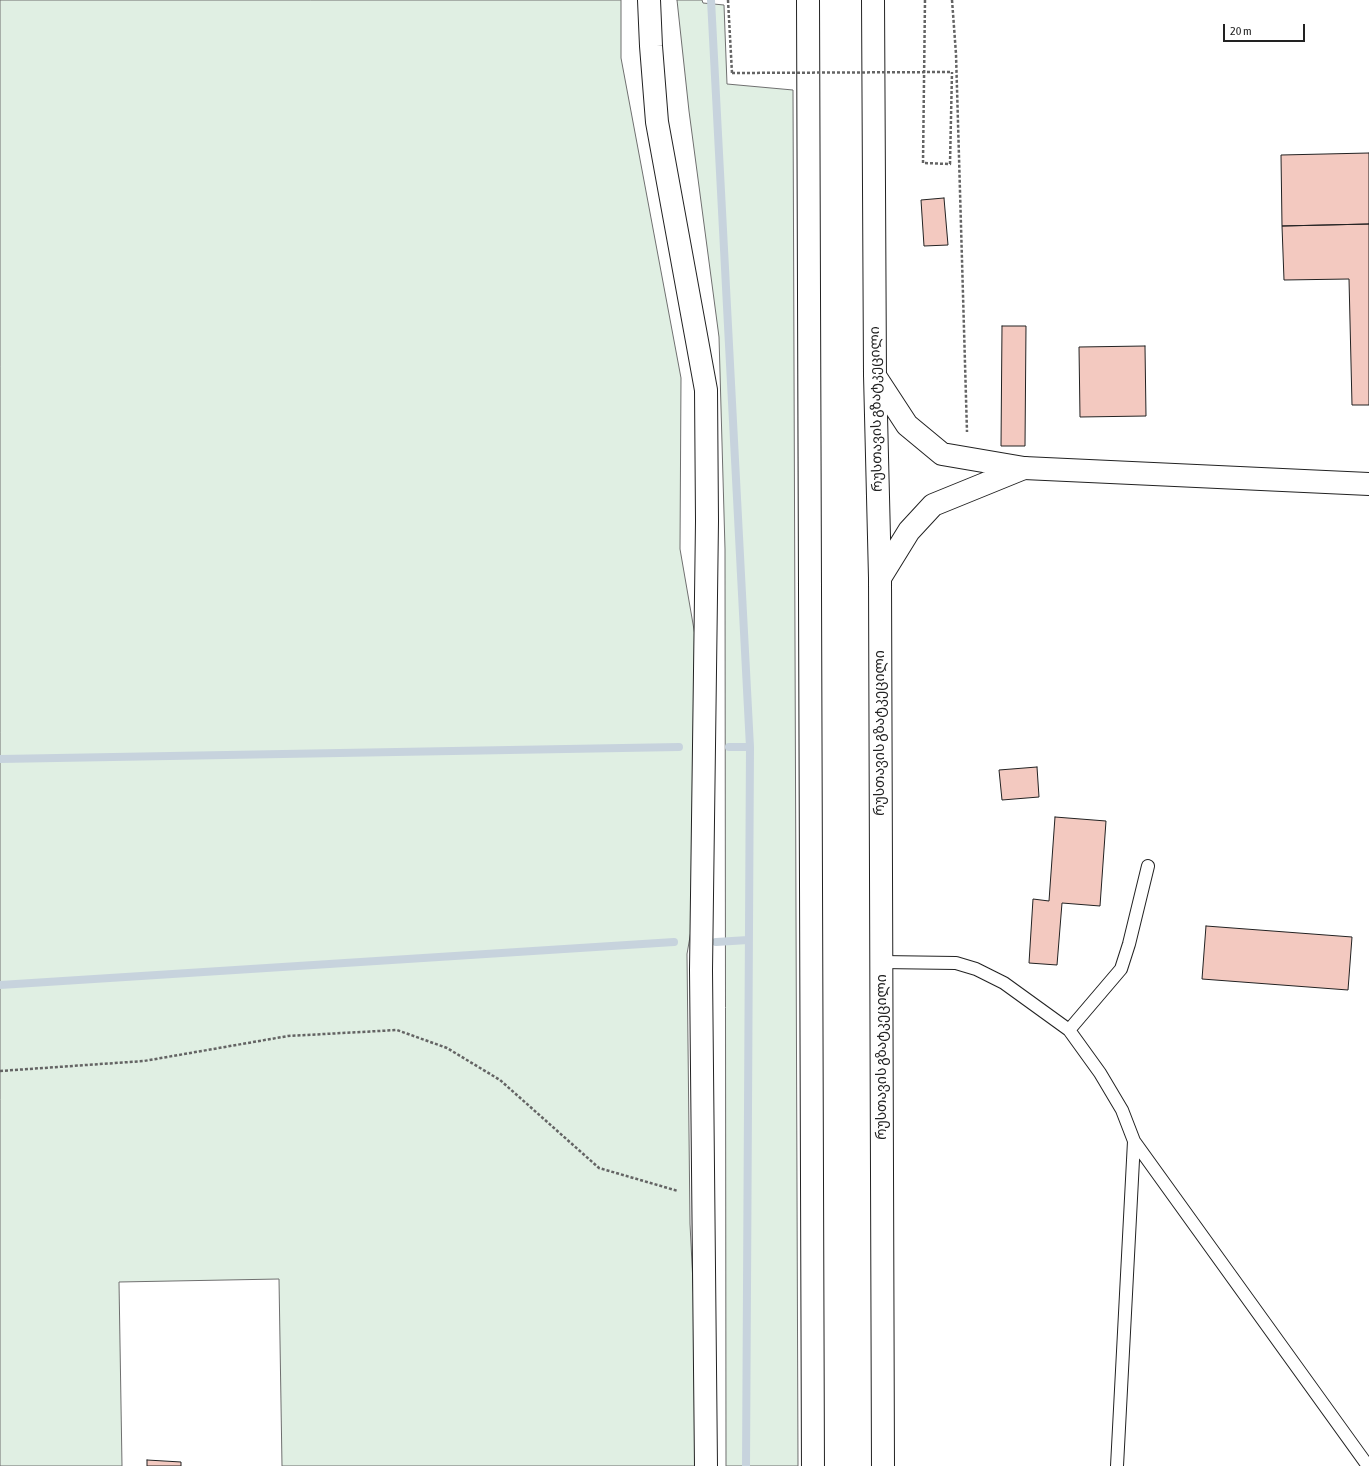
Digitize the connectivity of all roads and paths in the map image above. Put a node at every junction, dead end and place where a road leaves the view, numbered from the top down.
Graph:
1 (650, 0) edge
2 (728, 0) edge
3 (808, 0) edge
4 (873, 0) edge
5 (925, 0) edge
6 (952, 0) edge
7 (875, 375) junction
8 (968, 458) junction
9 (1024, 468) junction
10 (1369, 484) edge
11 (880, 578) junction
12 (1148, 866) dead end
13 (881, 962) junction
14 (1069, 1030) junction
15 (0, 1071) edge
16 (1134, 1141) junction
17 (703, 1197) junction
18 (706, 1466) edge
19 (813, 1466) edge
20 (883, 1466) edge
21 (1117, 1466) edge
22 (1368, 1466) edge

1 - 17 main road
2 - 5 path, bridge
3 - 19 main road
4 - 7 main road, რუსთავის გზატკეცილი
6 - 8 path
7 - 8 main road
7 - 11 main road, რუსთავის გზატკეცილი
8 - 9 main road
9 - 10 main road
9 - 11 main road
11 - 13 main road, რუსთავის გზატკეცილი
12 - 14 lane
13 - 14 lane
13 - 20 main road, რუსთავის გზატკეცილი
14 - 16 lane
15 - 17 path
16 - 21 lane
16 - 22 lane
17 - 18 main road

